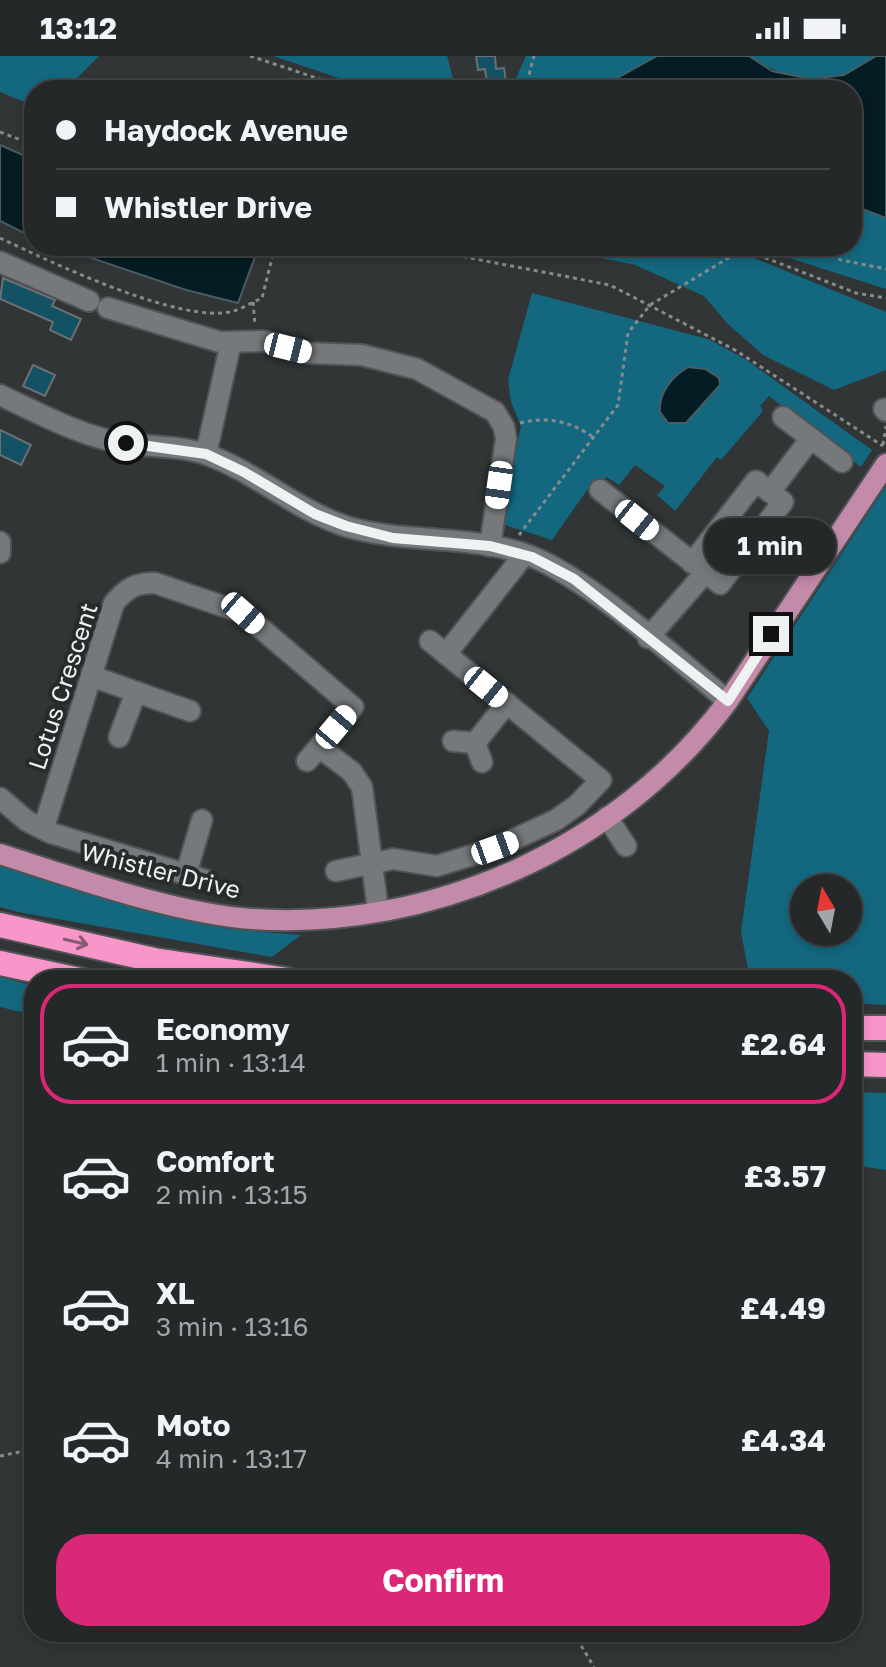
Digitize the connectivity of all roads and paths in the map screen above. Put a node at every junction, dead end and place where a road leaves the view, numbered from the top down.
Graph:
1 (250, 56) edge
2 (534, 56) edge
3 (323, 80) edge
4 (528, 80) edge
5 (0, 132) edge
6 (24, 141) edge
7 (0, 238) edge
8 (24, 249) edge
9 (39, 256) edge
10 (272, 256) edge
11 (460, 256) edge
12 (732, 256) edge
13 (754, 256) edge
14 (832, 256) edge
15 (0, 262) edge
16 (886, 269) edge
17 (886, 298) edge
18 (253, 302) junction
19 (650, 305) junction
20 (256, 340) junction
21 (231, 342) junction
22 (0, 395) edge
23 (783, 417) dead end
24 (504, 427) junction
25 (593, 437) junction
26 (811, 438) junction
27 (206, 454) junction
28 (884, 455) edge
29 (842, 462) dead end
30 (600, 490) dead end
31 (770, 492) junction
32 (507, 551) junction
33 (699, 568) junction
34 (648, 638) junction
35 (91, 676) junction
36 (136, 692) junction
37 (728, 701) junction
38 (507, 703) junction
39 (190, 711) dead end
40 (119, 737) dead end
41 (453, 741) dead end
42 (0, 798) edge
43 (607, 817) junction
44 (202, 820) dead end
45 (44, 827) junction
46 (626, 846) dead end
47 (0, 854) edge
48 (372, 862) junction
49 (336, 871) dead end
50 (378, 910) junction
51 (0, 925) edge
52 (0, 963) edge
53 (33, 970) edge
54 (221, 970) edge
55 (862, 1028) edge
56 (886, 1028) edge
57 (862, 1064) edge
58 (886, 1065) edge
59 (24, 1451) edge
60 (0, 1456) edge
61 (579, 1642) edge
62 (594, 1667) edge

1 - 3 path
2 - 4 path
5 - 6 path
7 - 8 path
9 - 18 path
10 - 18 path
11 - 19 path
12 - 19 path
13 - 17 path
14 - 16 path
15 - 21 street
18 - 20 path
19 - 25 path
19 - 28 path
20 - 21 street
20 - 24 street
21 - 27 street
22 - 27 street
23 - 26 street
24 - 25 path
24 - 32 street
25 - 32 path
26 - 29 street
26 - 31 street
27 - 32 street
28 - 37 main road, Whistler Drive
30 - 33 street
31 - 33 street
31 - 33 street
32 - 34 street
32 - 38 street
33 - 34 street
34 - 37 street
35 - 36 street
35 - 45 street, Lotus Crescent
35 - 48 street, Lotus Crescent
36 - 39 street
36 - 40 street
37 - 43 main road, Whistler Drive
38 - 41 street
38 - 48 street
42 - 45 street
43 - 46 street
43 - 50 main road, Whistler Drive
44 - 45 street
47 - 50 main road, Whistler Drive
48 - 49 street
48 - 50 street
51 -> 54 highway
52 - 53 highway
55 - 56 highway
57 - 58 highway
59 - 60 path
61 - 62 path

